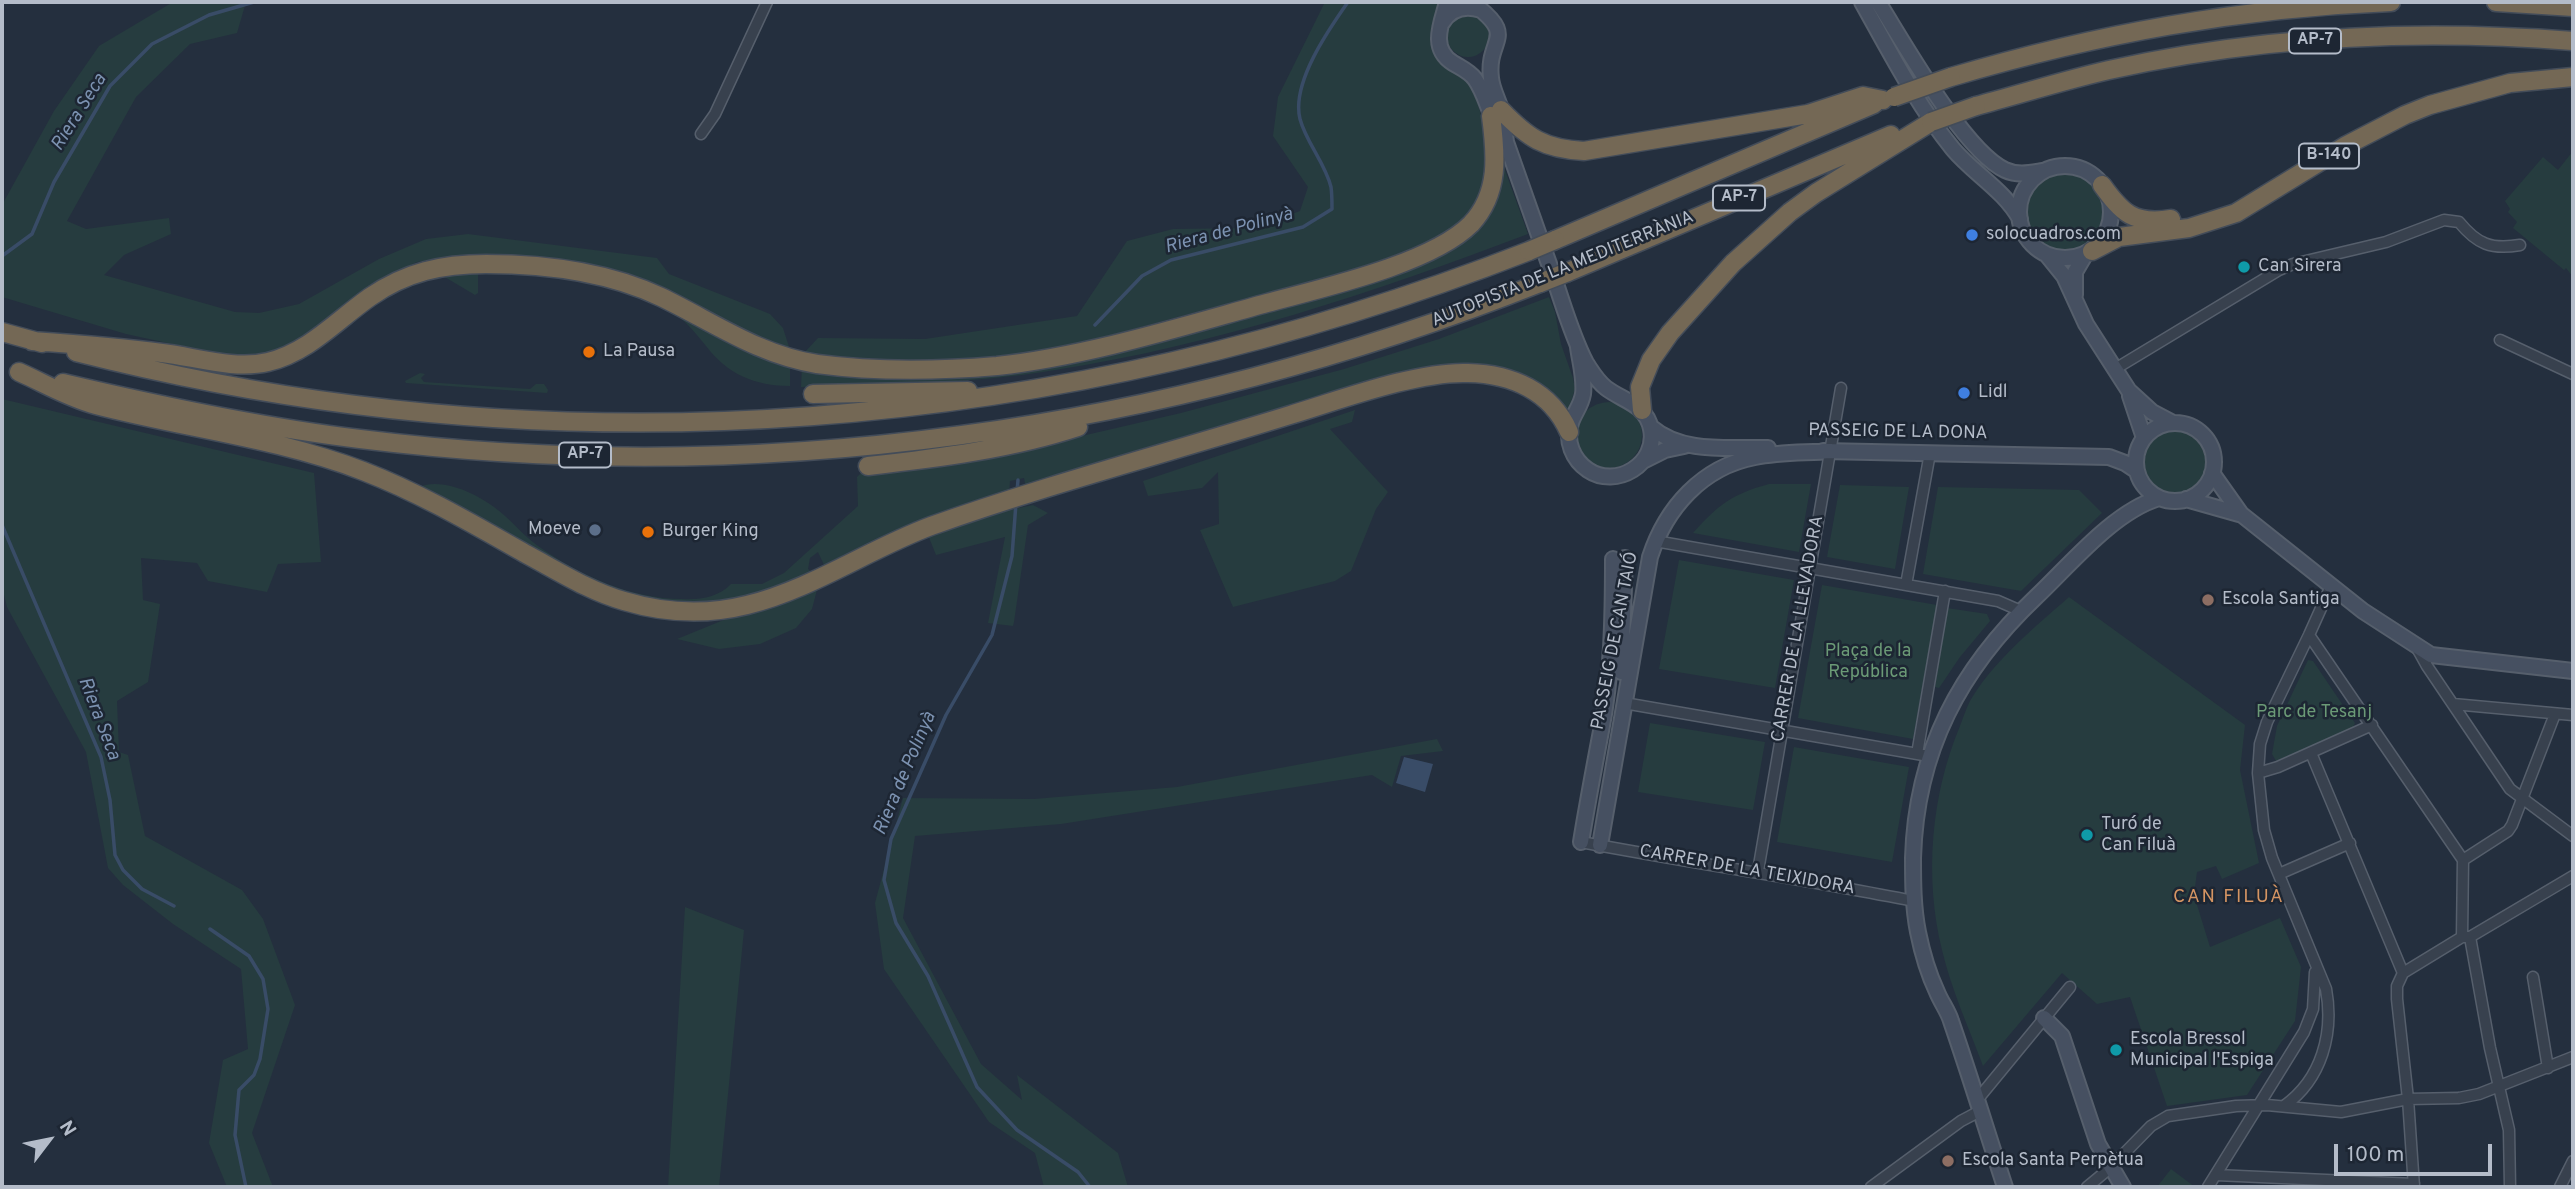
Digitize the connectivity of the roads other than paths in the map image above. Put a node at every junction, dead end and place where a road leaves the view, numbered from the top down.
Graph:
1 (767, 2) edge
2 (1447, 2) edge
3 (2391, 2) edge
4 (2496, 2) edge
5 (1866, 3) edge
6 (1477, 6) edge
7 (2573, 7) edge
8 (1440, 27) junction
9 (2573, 41) edge
10 (1494, 53) junction
11 (1461, 66) junction
12 (2570, 73) edge
13 (1889, 98) junction
14 (1496, 113) junction
15 (1913, 130) junction
16 (701, 134) dead end
17 (2044, 171) junction
18 (2102, 185) junction
19 (2021, 220) junction
20 (2520, 245) dead end
21 (2088, 253) junction
22 (2046, 254) junction
23 (2076, 303) junction
24 (2, 332) edge
25 (2500, 340) dead end
26 (32, 341) junction
27 (115, 347) junction
28 (1578, 347) junction
29 (2115, 369) junction
30 (10, 370) edge
31 (269, 371) dead end
32 (2573, 374) edge
33 (1841, 387) dead end
34 (1034, 390) junction
35 (2129, 391) junction
36 (813, 394) dead end
37 (1618, 396) junction
38 (1155, 402) junction
39 (1580, 407) junction
40 (1642, 410) junction
41 (2171, 422) junction
42 (1651, 427) junction
43 (1569, 432) junction
44 (2141, 442) junction
45 (1686, 445) junction
46 (1830, 451) junction
47 (1930, 453) junction
48 (2109, 457) junction
49 (1643, 461) junction
50 (868, 466) dead end
51 (2212, 473) junction
52 (2138, 475) junction
53 (2159, 498) junction
54 (2186, 499) junction
55 (2241, 514) junction
56 (2121, 516) junction
57 (1655, 541) junction
58 (1810, 568) junction
59 (1906, 585) junction
60 (2330, 586) junction
61 (1945, 591) junction
62 (2021, 611) junction
63 (2309, 635) junction
64 (2417, 647) junction
65 (2573, 671) edge
66 (1624, 703) junction
67 (2453, 705) junction
68 (2555, 714) junction
69 (2573, 715) edge
70 (2372, 725) junction
71 (1782, 730) junction
72 (2311, 753) junction
73 (1923, 755) junction
74 (2258, 773) junction
75 (2521, 798) junction
76 (2573, 836) edge
77 (1601, 839) junction
78 (1581, 842) joint
79 (2350, 843) junction
80 (2463, 860) junction
81 (1758, 871) junction
82 (2279, 874) junction
83 (2573, 876) edge
84 (1914, 901) junction
85 (2466, 937) junction
86 (2314, 962) junction
87 (2403, 973) junction
88 (2533, 977) dead end
89 (2070, 987) dead end
90 (2045, 1018) junction
91 (2573, 1057) edge
92 (2548, 1068) junction
93 (2499, 1087) junction
94 (2408, 1099) junction
95 (1978, 1105) junction
96 (2260, 1105) junction
97 (2284, 1106) junction
98 (2573, 1161) edge
99 (2110, 1168) junction
100 (2216, 1175) junction
101 (2414, 1186) edge
102 (1871, 1187) edge
103 (2005, 1187) edge
104 (2087, 1187) edge
105 (2123, 1187) edge
106 (2208, 1187) edge
107 (2510, 1187) edge
108 (2560, 1187) edge

1 - 16 street
2 - 8 main road
3 - 13 highway, AUTOPISTA DE LA MEDITERRÀNIA / AP-7, bridge
4 - 7 highway
5 - 17 main road
5 - 19 main road
6 - 8 main road
6 - 10 main road
8 - 11 main road
9 - 15 highway, AP-7, bridge
10 - 11 main road
10 - 14 main road
11 - 14 main road
12 - 18 highway
12 - 21 highway, B-140
13 - 14 highway
13 - 34 highway, AUTOPISTA DE LA MEDITERRÀNIA / AP-7, bridge
14 - 27 highway
14 - 28 main road
15 - 38 highway, AUTOPISTA DE LA MEDITERRÀNIA / AP-7, bridge
15 - 40 highway
17 - 18 main road
17 - 19 main road
18 - 21 main road
19 - 22 main road
20 - 29 street
21 - 22 main road
21 - 23 main road
22 - 23 main road
23 - 29 main road
24 - 26 highway, AUTOPISTA DE LA MEDITERRÀNIA / AP-7
25 - 32 street
26 - 27 highway
26 - 34 highway, AUTOPISTA DE LA MEDITERRÀNIA / AP-7
27 - 31 highway
28 - 37 main road
28 - 39 main road
29 - 35 main road
30 - 38 highway, AUTOPISTA DE LA MEDITERRÀNIA / AP-7
30 - 43 highway
33 - 46 street, CARRER DE LA LLEVADORA
34 - 36 highway
35 - 41 main road
35 - 44 main road
37 - 39 main road
37 - 40 main road
38 - 50 highway
39 - 43 main road
40 - 42 main road
41 - 44 main road
41 - 51 main road
42 - 45 main road, PASSEIG DE LA DONA
42 - 49 main road
43 - 49 main road
44 - 48 main road, PASSEIG DE LA DONA
44 - 52 main road
45 - 46 main road, PASSEIG DE LA DONA
45 - 49 main road, PASSEIG DE LA DONA
46 - 47 main road, PASSEIG DE LA DONA
46 - 57 main road, PASSEIG DE CAN TAIÓ
46 - 58 street, CARRER DE LA LLEVADORA
47 - 48 main road, PASSEIG DE LA DONA
47 - 59 street
48 - 52 main road, PASSEIG DE LA DONA
51 - 54 main road
51 - 55 main road
52 - 53 main road
52 - 56 main road
53 - 54 main road
53 - 56 main road
54 - 55 main road
55 - 60 main road
56 - 62 main road
57 - 58 street
57 - 66 main road, PASSEIG DE CAN TAIÓ
58 - 59 street
58 - 71 street, CARRER DE LA LLEVADORA
59 - 61 street
60 - 63 street
60 - 64 main road
61 - 62 street
61 - 73 street
62 - 73 main road
63 - 70 street
63 - 74 street
64 - 65 main road
64 - 67 street
66 - 71 street
66 - 77 main road, PASSEIG DE CAN TAIÓ
67 - 68 street
67 - 75 street
68 - 69 street
68 - 75 street
70 - 72 street
70 - 80 street
71 - 73 street
71 - 81 street, CARRER DE LA LLEVADORA
72 - 74 street
72 - 79 street
73 - 84 main road
74 - 82 street
75 - 76 street
75 - 80 street
77 - 78 street, CARRER DE LA TEIXIDORA
77 - 78 main road, PASSEIG DE CAN TAIÓ
77 - 81 street, CARRER DE LA TEIXIDORA
79 - 82 street
79 - 87 street
80 - 85 street
81 - 84 street, CARRER DE LA TEIXIDORA
82 - 86 street
83 - 85 street
84 - 95 main road
85 - 87 street
85 - 93 street
86 - 96 street
86 - 97 street
87 - 94 street
88 - 92 street
89 - 90 street
90 - 95 street
90 - 99 main road
91 - 92 street
92 - 93 street
93 - 94 street
93 - 107 street
94 - 97 street
94 - 101 street
95 - 102 street
95 - 103 main road
96 - 97 street
96 - 99 street
96 - 100 street
98 - 108 street
99 - 104 street
99 - 105 main road
100 - 101 street
100 - 106 street

